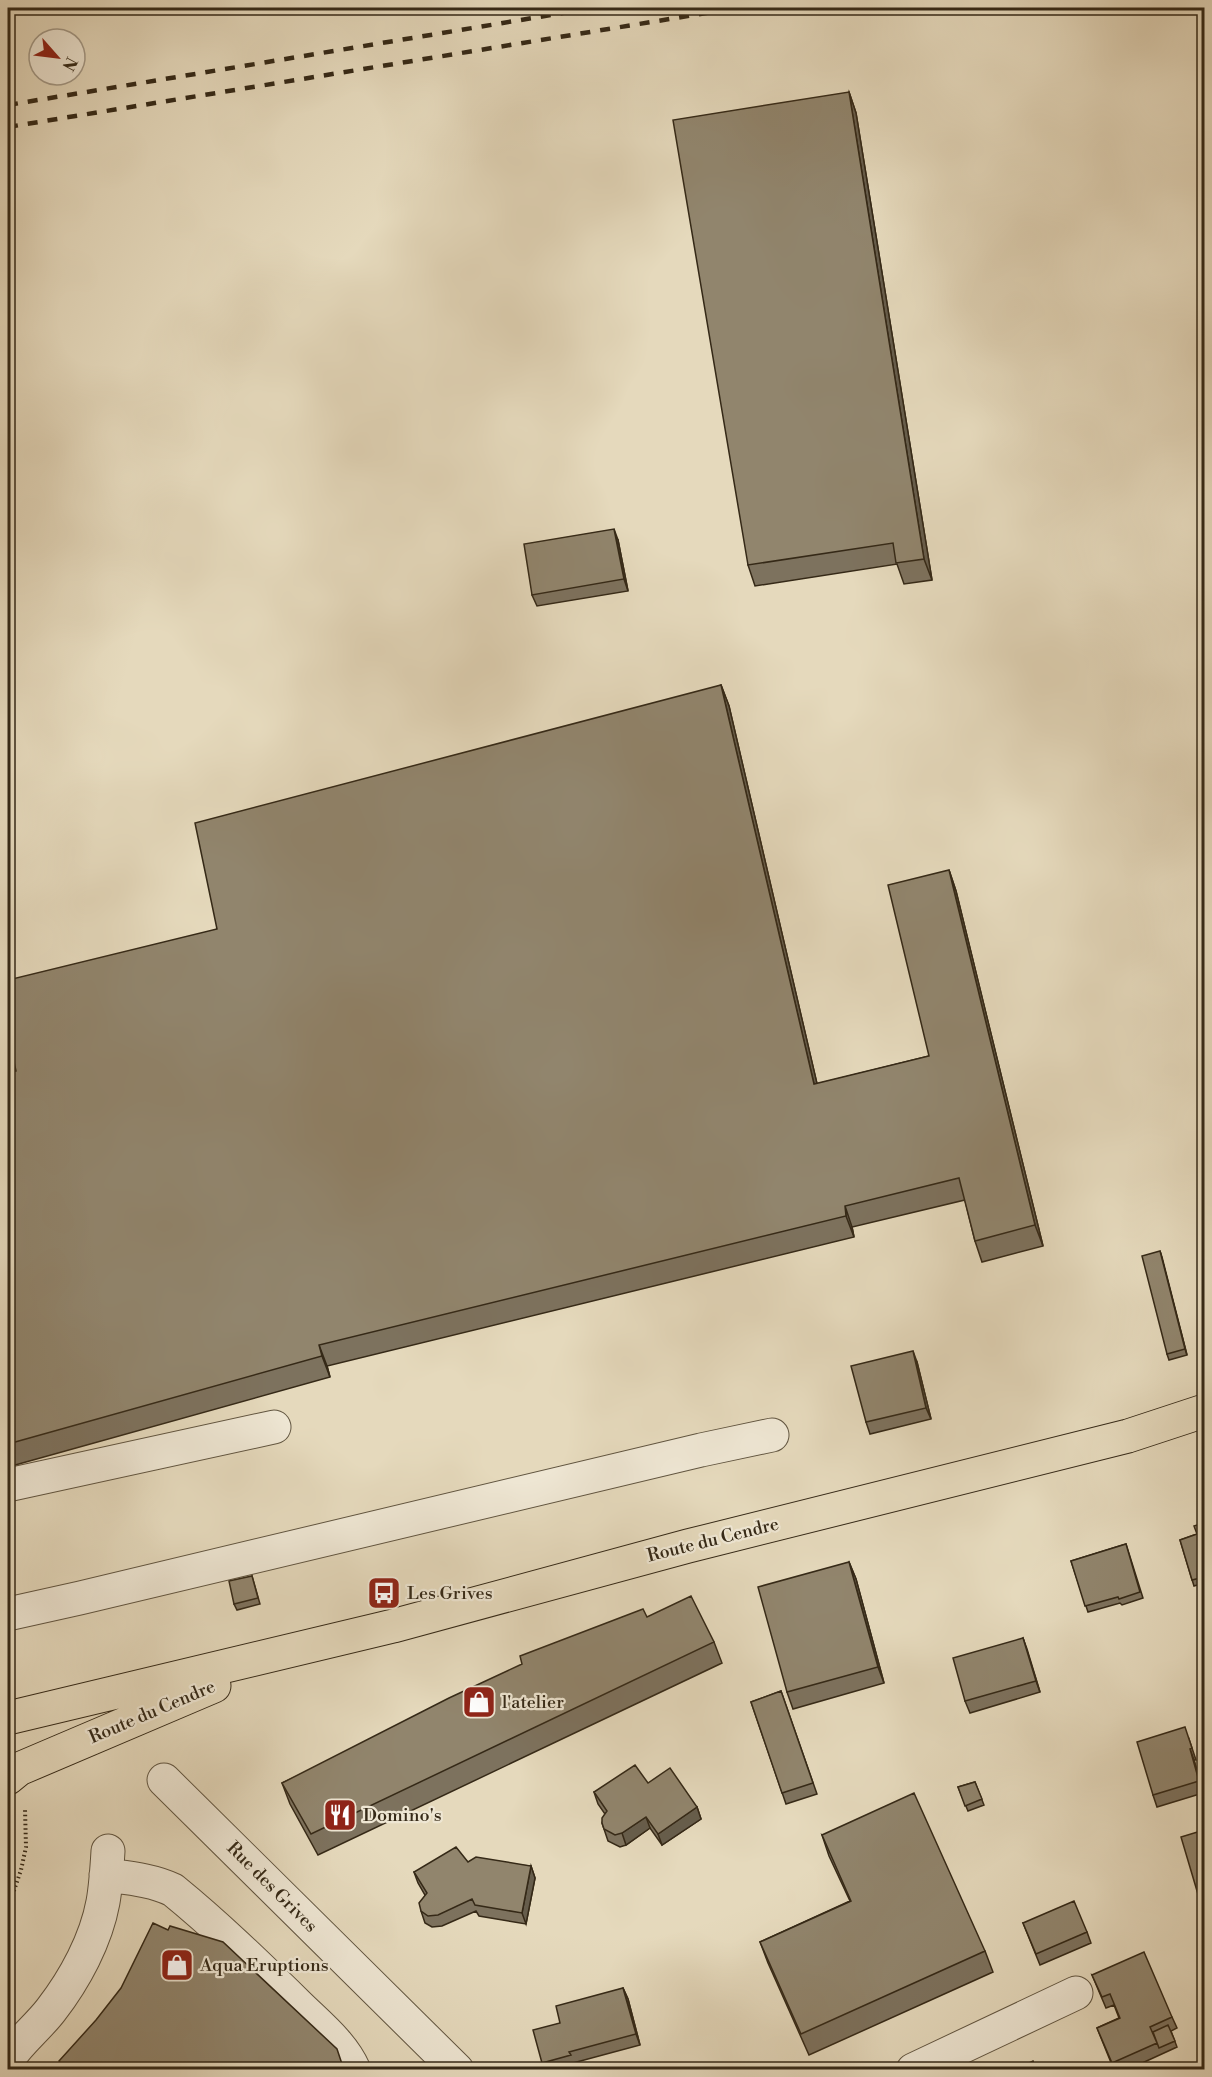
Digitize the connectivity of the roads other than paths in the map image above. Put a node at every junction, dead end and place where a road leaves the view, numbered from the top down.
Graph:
1 (1204, 1411) edge
2 (1204, 1422) edge
3 (274, 1427) dead end
4 (772, 1435) dead end
5 (1128, 1436) junction
6 (8, 1485) edge
7 (8, 1614) edge
8 (299, 1650) junction
9 (8, 1718) edge
10 (13, 1773) edge
11 (164, 1780) dead end
12 (1076, 1993) dead end
13 (8, 2059) edge
14 (354, 2070) edge
15 (458, 2070) edge
16 (913, 2070) edge

1 - 5 main road, Route du Cendre
2 - 5 main road, Route du Cendre
3 - 6 street
4 - 7 street
5 - 8 main road, Route du Cendre
8 - 9 main road, Route du Cendre
8 - 10 main road, Route du Cendre
11 - 15 street, Rue des Grives
12 - 16 street
13 - 14 street

